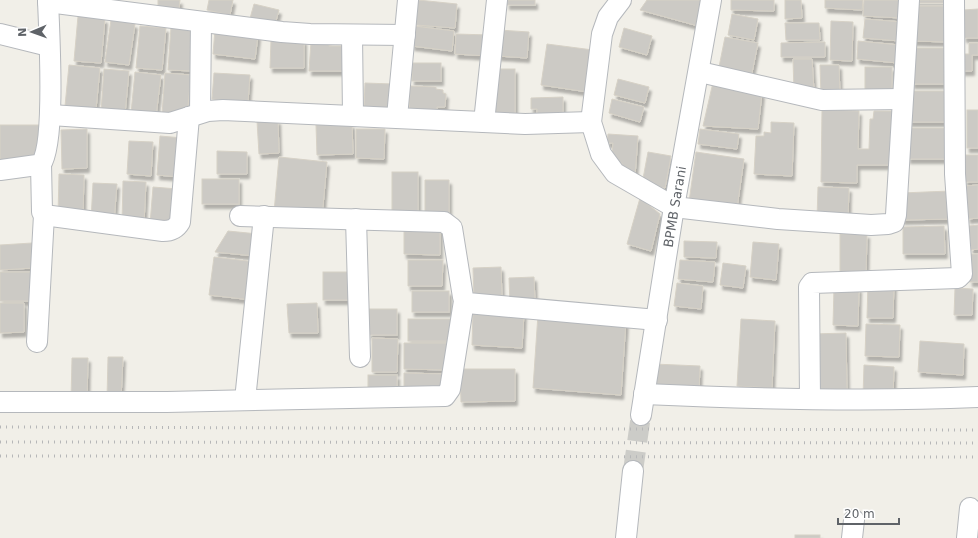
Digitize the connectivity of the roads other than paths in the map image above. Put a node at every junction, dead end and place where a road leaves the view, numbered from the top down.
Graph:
1 (408, 0) edge
2 (497, 0) edge
3 (621, 0) edge
4 (711, 0) edge
5 (909, 0) edge
6 (954, 0) edge
7 (48, 1) edge
8 (201, 22) junction
9 (0, 34) edge
10 (352, 35) junction
11 (405, 35) junction
12 (49, 46) junction
13 (700, 72) junction
14 (902, 99) junction
15 (50, 115) junction
16 (195, 115) junction
17 (353, 115) junction
18 (397, 117) junction
19 (484, 122) junction
20 (591, 122) junction
21 (41, 164) junction
22 (0, 170) edge
23 (674, 207) junction
24 (44, 215) junction
25 (240, 216) dead end
26 (264, 216) junction
27 (356, 219) junction
28 (464, 301) junction
29 (657, 320) junction
30 (37, 342) dead end
31 (360, 357) dead end
32 (644, 394) junction
33 (978, 397) edge
34 (810, 399) junction
35 (245, 400) junction
36 (0, 402) edge
37 (641, 414) tunnel mouth
38 (633, 471) tunnel mouth
39 (970, 508) dead end
40 (626, 538) edge
41 (967, 538) edge

1 - 11 street
2 - 19 street
3 - 20 street
4 - 13 street, BPMB Sarani
5 - 14 street
6 - 34 street
7 - 8 street
7 - 12 street
8 - 10 street
8 - 16 street
9 - 12 street
10 - 11 street
10 - 17 street
11 - 18 street
12 - 15 street
13 - 14 street
13 - 23 street, BPMB Sarani
14 - 23 street
15 - 16 street
15 - 21 street
16 - 17 street
16 - 24 street
17 - 18 street
18 - 19 street
19 - 20 street
20 - 23 street
21 - 22 street
21 - 24 street
23 - 29 street, BPMB Sarani
24 - 30 street
25 - 26 street
26 - 27 street
26 - 35 street
27 - 28 street
27 - 31 street
28 - 29 street
28 - 35 street
29 - 32 street, BPMB Sarani
32 - 34 street
32 - 37 street, BPMB Sarani
33 - 34 street
35 - 36 street
38 - 40 street
39 - 41 street

